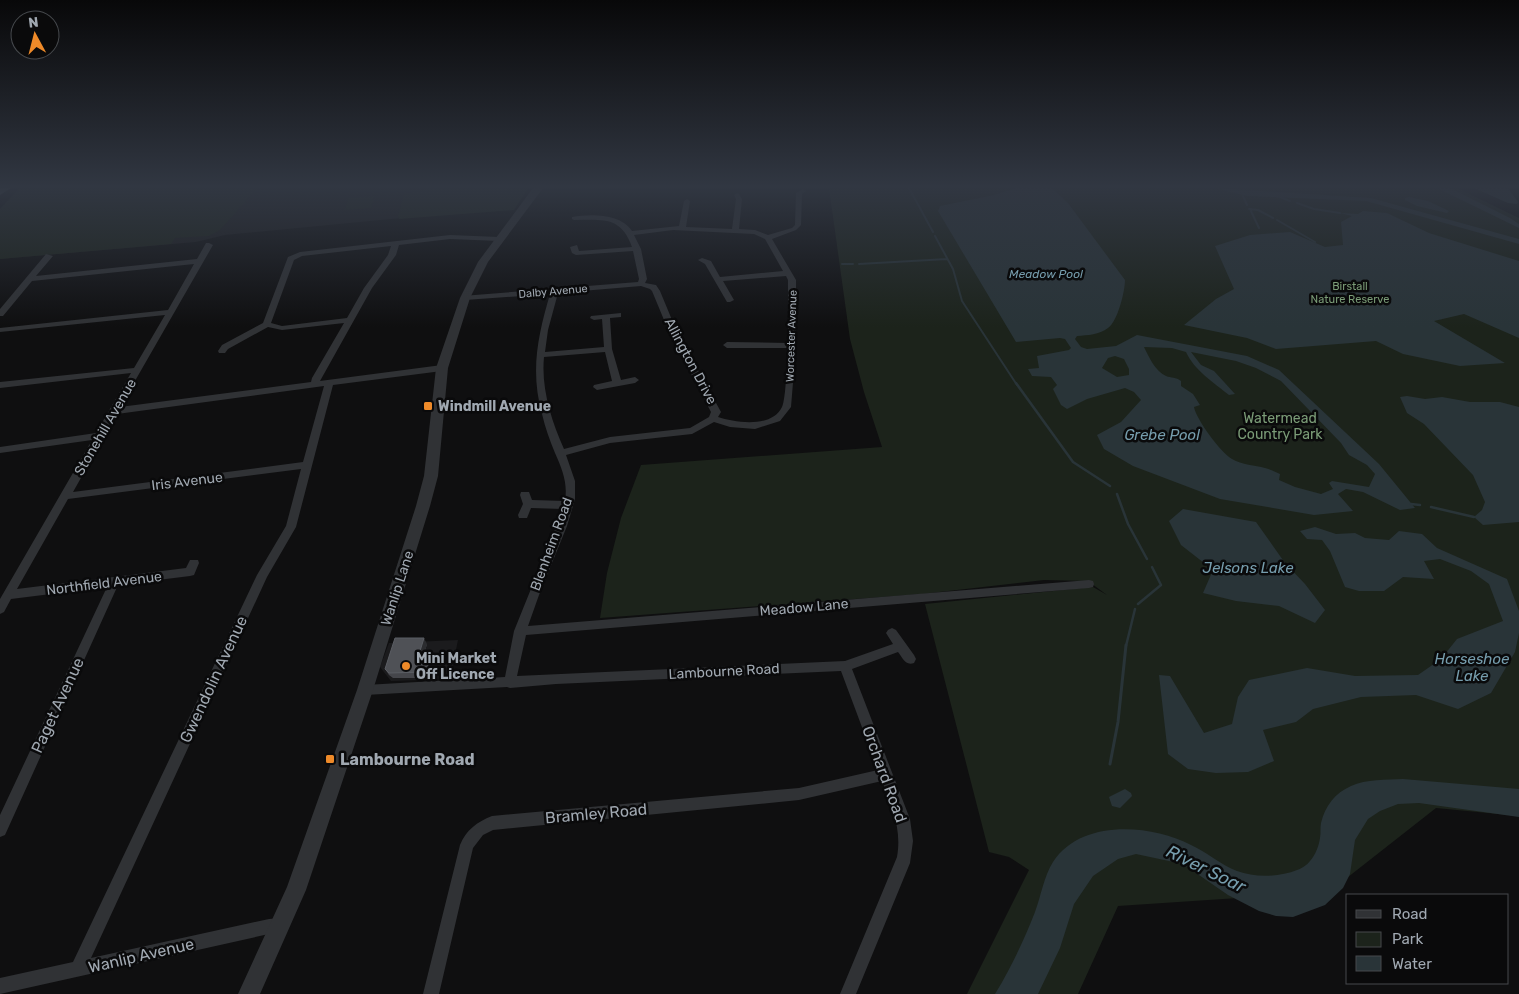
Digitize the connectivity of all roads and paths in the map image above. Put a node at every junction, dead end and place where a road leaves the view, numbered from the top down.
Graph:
1 (503, 234) edge
2 (632, 234) edge
3 (760, 234) edge
4 (778, 234) edge
5 (768, 238) junction
6 (499, 239) junction
7 (395, 243) junction
8 (209, 245) dead end
9 (637, 249) junction
10 (574, 252) dead end
11 (49, 256) dead end
12 (715, 259) dead end
13 (200, 261) junction
14 (788, 273) junction
15 (30, 279) junction
16 (718, 279) junction
17 (641, 284) junction
18 (555, 291) junction
19 (465, 298) junction
20 (740, 301) dead end
21 (171, 312) junction
22 (0, 314) edge
23 (618, 315) dead end
24 (606, 316) junction
25 (594, 318) dead end
26 (349, 320) junction
27 (267, 324) junction
28 (0, 330) edge
29 (727, 345) dead end
30 (792, 346) junction
31 (224, 347) dead end
32 (608, 348) junction
33 (539, 355) junction
34 (442, 368) junction
35 (138, 370) junction
36 (635, 380) dead end
37 (329, 383) junction
38 (617, 383) junction
39 (0, 385) edge
40 (315, 385) junction
41 (597, 387) dead end
42 (114, 411) junction
43 (713, 418) junction
44 (100, 436) junction
45 (0, 450) edge
46 (560, 453) junction
47 (307, 466) junction
48 (66, 496) junction
49 (568, 505) junction
50 (523, 515) dead end
51 (194, 563) dead end
52 (114, 581) junction
53 (1089, 584) dead end
54 (8, 595) junction
55 (0, 609) edge
56 (520, 631) junction
57 (892, 633) dead end
58 (900, 646) junction
59 (910, 659) dead end
60 (845, 666) junction
61 (510, 682) junction
62 (365, 690) junction
63 (886, 774) junction
64 (0, 830) edge
65 (282, 925) junction
66 (78, 969) junction
67 (0, 986) edge
68 (249, 994) edge
69 (432, 994) edge
70 (848, 994) edge

1 - 6 street, Wanlip Lane
2 - 9 street
3 - 5 street
4 - 5 street
5 - 14 street, Worcester Avenue
6 - 7 street
6 - 19 street, Wanlip Lane
7 - 26 street
7 - 27 street
8 - 13 street, Stonehill Avenue
9 - 10 street
9 - 17 street
11 - 15 street
12 - 16 street
13 - 15 street
13 - 21 street, Stonehill Avenue
14 - 16 street
14 - 30 street, Worcester Avenue
15 - 22 street
16 - 20 street
17 - 18 street, Dalby Avenue
17 - 43 street, Allington Drive
18 - 19 street, Dalby Avenue
18 - 33 street, Blenheim Road
19 - 34 street, Wanlip Lane
21 - 28 street
21 - 35 street, Stonehill Avenue
23 - 24 street
24 - 25 street
24 - 32 street
26 - 27 street
26 - 40 street
27 - 31 street
29 - 30 street
30 - 43 street, Worcester Avenue
32 - 33 street
32 - 38 street
33 - 46 street, Blenheim Road
34 - 37 street
34 - 62 street, Wanlip Lane
35 - 39 street
35 - 42 street, Stonehill Avenue
36 - 38 street
37 - 40 street
37 - 47 street, Gwendolin Avenue
38 - 41 street
40 - 42 street
42 - 44 street, Stonehill Avenue
43 - 46 street, Allington Drive
44 - 45 street
44 - 48 street, Stonehill Avenue
46 - 49 street, Blenheim Road
47 - 48 street, Iris Avenue
47 - 66 street, Gwendolin Avenue
48 - 54 street, Stonehill Avenue
49 - 50 street
49 - 56 street, Blenheim Road
51 - 52 street, Northfield Avenue
52 - 54 street, Northfield Avenue
52 - 64 street, Paget Avenue
53 - 56 street, Meadow Lane
54 - 55 street, Stonehill Avenue
56 - 61 street, Blenheim Road
57 - 58 street
58 - 59 street
58 - 60 street, Lambourne Road
60 - 61 street, Lambourne Road
60 - 63 street, Orchard Road
61 - 62 street, Lambourne Road
62 - 65 street, Wanlip Lane
63 - 69 street, Bramley Road
63 - 70 street, Orchard Road
65 - 66 street, Wanlip Avenue
65 - 68 street, Wanlip Lane
66 - 67 street, Wanlip Avenue

